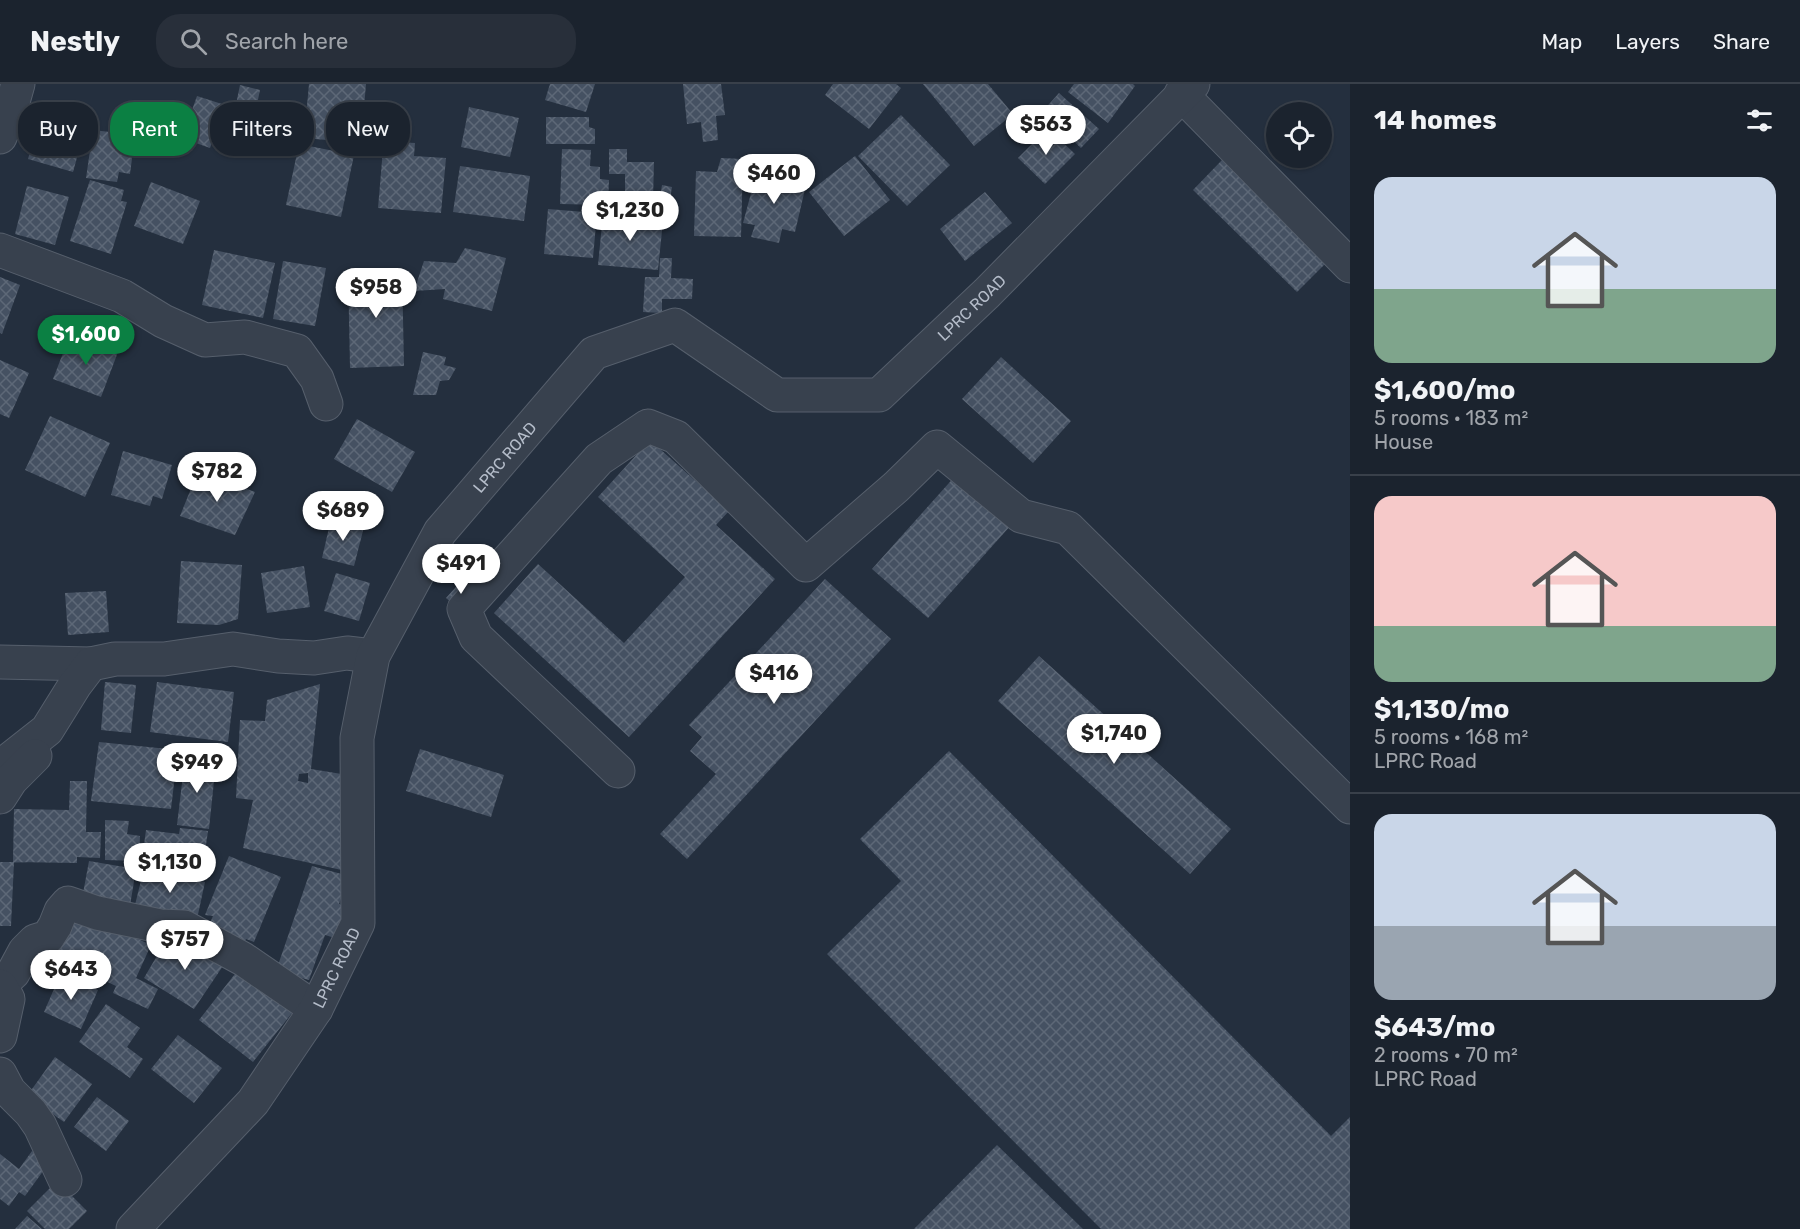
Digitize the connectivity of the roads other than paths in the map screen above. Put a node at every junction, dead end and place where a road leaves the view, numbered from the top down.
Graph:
1 (18, 84) edge
2 (1187, 89) edge
3 (0, 137) edge
4 (0, 250) edge
5 (1350, 266) edge
6 (326, 404) dead end
7 (373, 656) junction
8 (0, 662) edge
9 (83, 675) junction
10 (0, 767) edge
11 (618, 771) dead end
12 (0, 797) edge
13 (1350, 807) edge
14 (0, 986) edge
15 (316, 1009) junction
16 (0, 1036) edge
17 (0, 1074) edge
18 (65, 1180) dead end
19 (133, 1229) edge

1 - 3 street
2 - 5 street
2 - 7 street, LPRC ROAD
4 - 6 street
7 - 9 street
7 - 15 street, LPRC ROAD
8 - 9 street
9 - 10 street
9 - 12 street
11 - 13 street
14 - 15 street
14 - 16 street
15 - 19 street, LPRC ROAD
17 - 18 street

